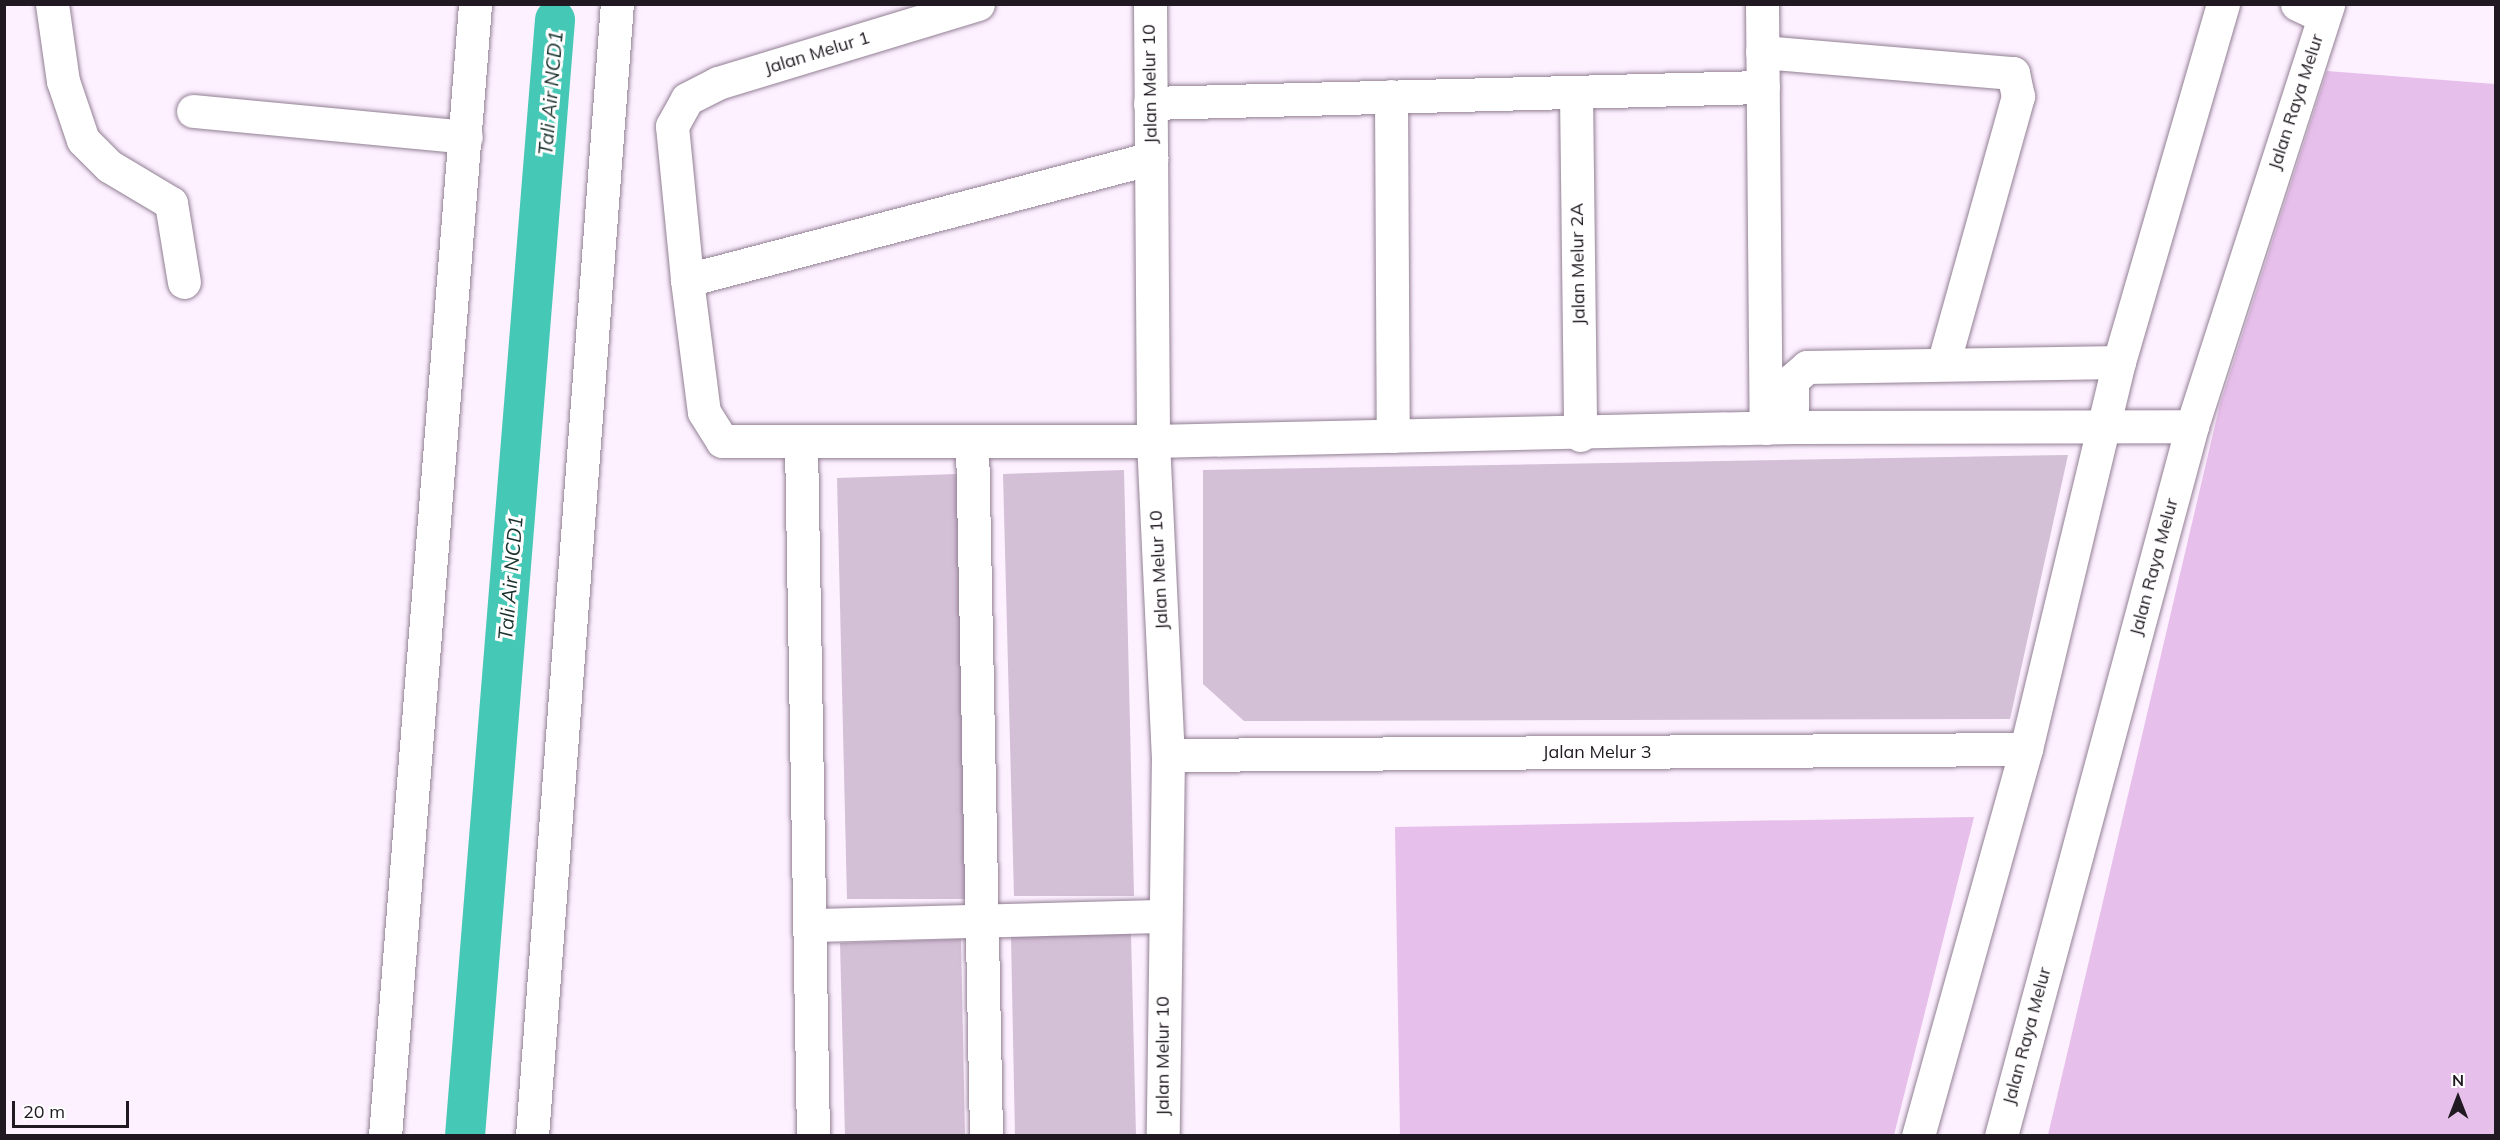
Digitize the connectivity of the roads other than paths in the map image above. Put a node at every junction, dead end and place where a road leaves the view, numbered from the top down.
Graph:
1 (52, 4) edge
2 (475, 4) edge
3 (616, 4) edge
4 (978, 4) edge
5 (1150, 4) edge
6 (1762, 4) edge
7 (2223, 4) edge
8 (2316, 8) edge
9 (1762, 52) junction
10 (1763, 87) junction
11 (1576, 93) junction
12 (1391, 96) junction
13 (1150, 103) junction
14 (193, 111) dead end
15 (466, 137) junction
16 (1151, 158) junction
17 (687, 280) junction
18 (184, 282) dead end
19 (2119, 362) junction
20 (1942, 364) junction
21 (2108, 425) junction
22 (2192, 426) junction
23 (1779, 428) junction
24 (1580, 435) junction
25 (1393, 436) junction
26 (1153, 441) junction
27 (801, 442) junction
28 (972, 442) junction
29 (2026, 749) junction
30 (1168, 754) junction
31 (1162, 916) junction
32 (985, 921) junction
33 (813, 925) junction
34 (385, 1136) edge
35 (532, 1136) edge
36 (813, 1136) edge
37 (986, 1136) edge
38 (1163, 1136) edge
39 (1918, 1136) edge
40 (2001, 1136) edge

1 - 18 street
2 - 15 street
3 - 35 street
4 - 17 street, Jalan Melur 1
5 - 13 street, Jalan Melur 10
6 - 9 street
7 - 19 street
8 - 22 street, Jalan Raya Melur
9 - 10 street
9 - 20 street
10 - 11 street
10 - 23 street
11 - 12 street
11 - 24 street, Jalan Melur 2A
12 - 13 street
12 - 25 street
13 - 16 street, Jalan Melur 10
14 - 15 street
15 - 34 street
16 - 17 street
16 - 26 street, Jalan Melur 10
17 - 27 street
19 - 20 street
19 - 21 street
20 - 23 street
21 - 22 street
21 - 23 street
21 - 29 street
22 - 40 street, Jalan Raya Melur
23 - 24 street
24 - 25 street
25 - 26 street
26 - 28 street
26 - 30 street, Jalan Melur 10
27 - 28 street
27 - 33 street
28 - 32 street
29 - 30 street, Jalan Melur 3
29 - 39 street
30 - 31 street, Jalan Melur 10
31 - 32 street
31 - 38 street, Jalan Melur 10
32 - 33 street
32 - 37 street
33 - 36 street

